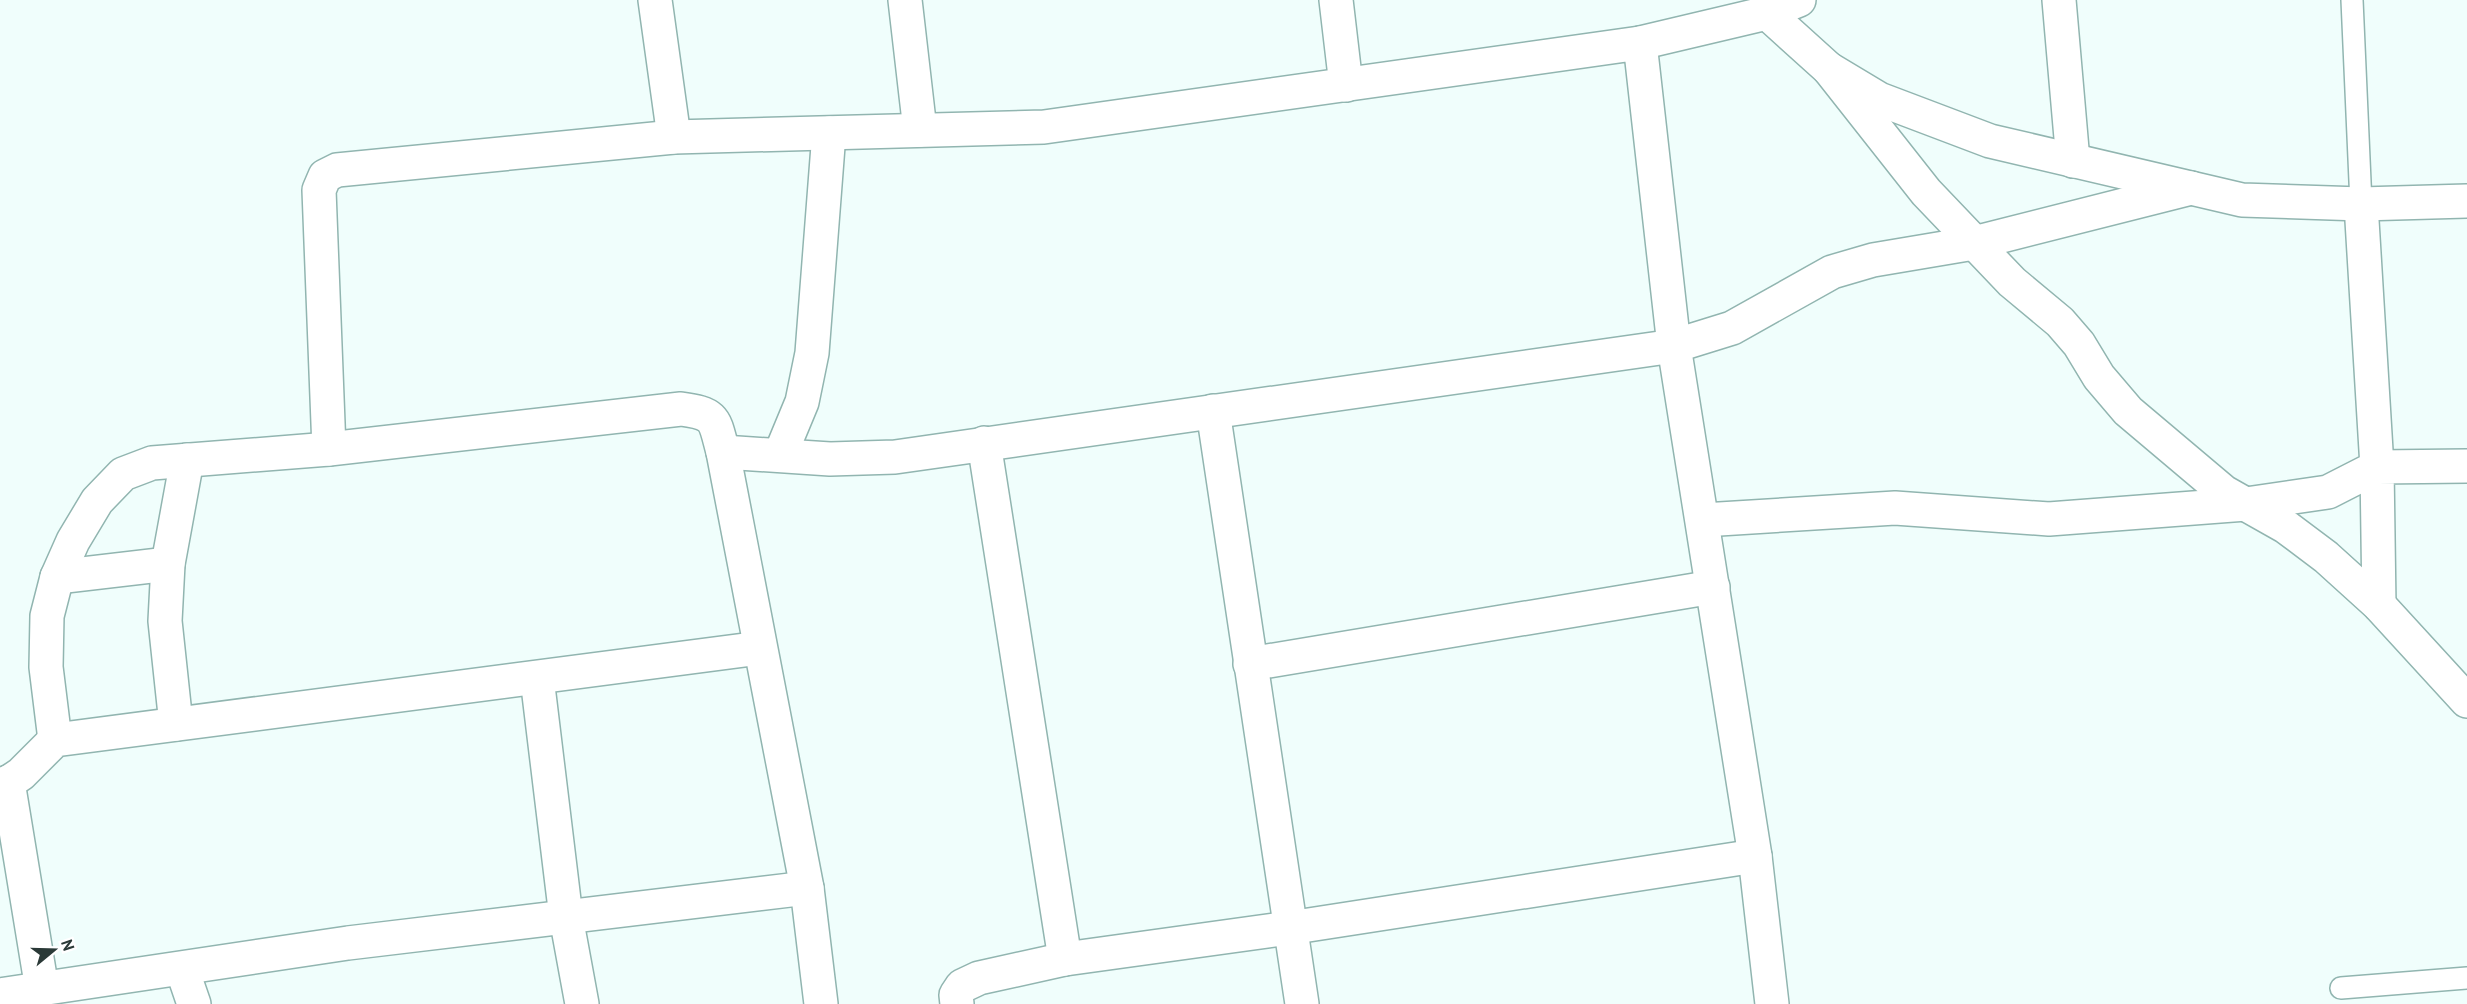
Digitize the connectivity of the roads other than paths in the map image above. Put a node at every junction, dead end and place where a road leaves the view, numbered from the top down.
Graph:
1 (655, 0) edge
2 (905, 0) edge
3 (1336, 0) edge
4 (1799, 0) edge
5 (2059, 0) edge
6 (2352, 0) edge
7 (1767, 13) junction
8 (1640, 43) junction
9 (1829, 69) junction
10 (1346, 85) junction
11 (920, 130) junction
12 (829, 133) junction
13 (674, 137) junction
14 (2073, 162) junction
15 (2191, 188) junction
16 (2467, 201) edge
17 (2361, 204) junction
18 (1974, 243) junction
19 (1674, 346) junction
20 (1213, 411) junction
21 (984, 443) junction
22 (329, 449) junction
23 (723, 452) junction
24 (780, 455) junction
25 (187, 460) junction
26 (2467, 466) edge
27 (2377, 467) junction
28 (2246, 504) junction
29 (1703, 520) junction
30 (168, 564) junction
31 (57, 577) junction
32 (1713, 587) junction
33 (2379, 605) junction
34 (760, 648) junction
35 (1250, 664) junction
36 (537, 678) junction
37 (2467, 701) edge
38 (176, 724) junction
39 (55, 740) junction
40 (4, 785) edge
41 (1755, 856) junction
42 (807, 888) junction
43 (566, 917) junction
44 (1288, 928) junction
45 (1065, 959) junction
46 (182, 969) junction
47 (2467, 978) edge
48 (42, 988) junction
49 (2341, 988) dead end
50 (0, 995) edge
51 (194, 1004) edge
52 (582, 1004) edge
53 (821, 1004) edge
54 (957, 1004) edge
55 (1302, 1004) edge
56 (1772, 1004) edge

1 - 13 street
2 - 11 street
3 - 10 street
4 - 7 street
5 - 14 street
6 - 17 lane
7 - 8 street
7 - 9 street
8 - 10 street
8 - 19 street
9 - 14 street
9 - 18 street
10 - 11 street
11 - 12 street
12 - 13 street
12 - 24 street
13 - 22 street
14 - 15 street
15 - 17 street
15 - 18 street
16 - 17 street
17 - 27 street
18 - 19 street
18 - 28 street
19 - 20 street
19 - 29 street
20 - 21 street
20 - 35 street
21 - 24 street
21 - 45 street
22 - 23 street
22 - 25 street
23 - 24 street
23 - 34 street
25 - 30 street
25 - 31 street
26 - 27 street
27 - 28 street
27 - 33 street
28 - 29 street
28 - 33 street
29 - 32 street
30 - 31 street
30 - 38 street
31 - 39 street
32 - 35 street
32 - 41 street
33 - 37 street
34 - 36 street
34 - 42 street
35 - 44 street
36 - 38 street
36 - 43 street
38 - 39 street
39 - 40 street
40 - 48 street
41 - 44 street
41 - 56 street
42 - 43 street
42 - 53 street
43 - 46 street
43 - 52 street
44 - 45 street
44 - 55 street
45 - 54 street
46 - 48 street
46 - 51 street
47 - 49 lane
48 - 50 street

